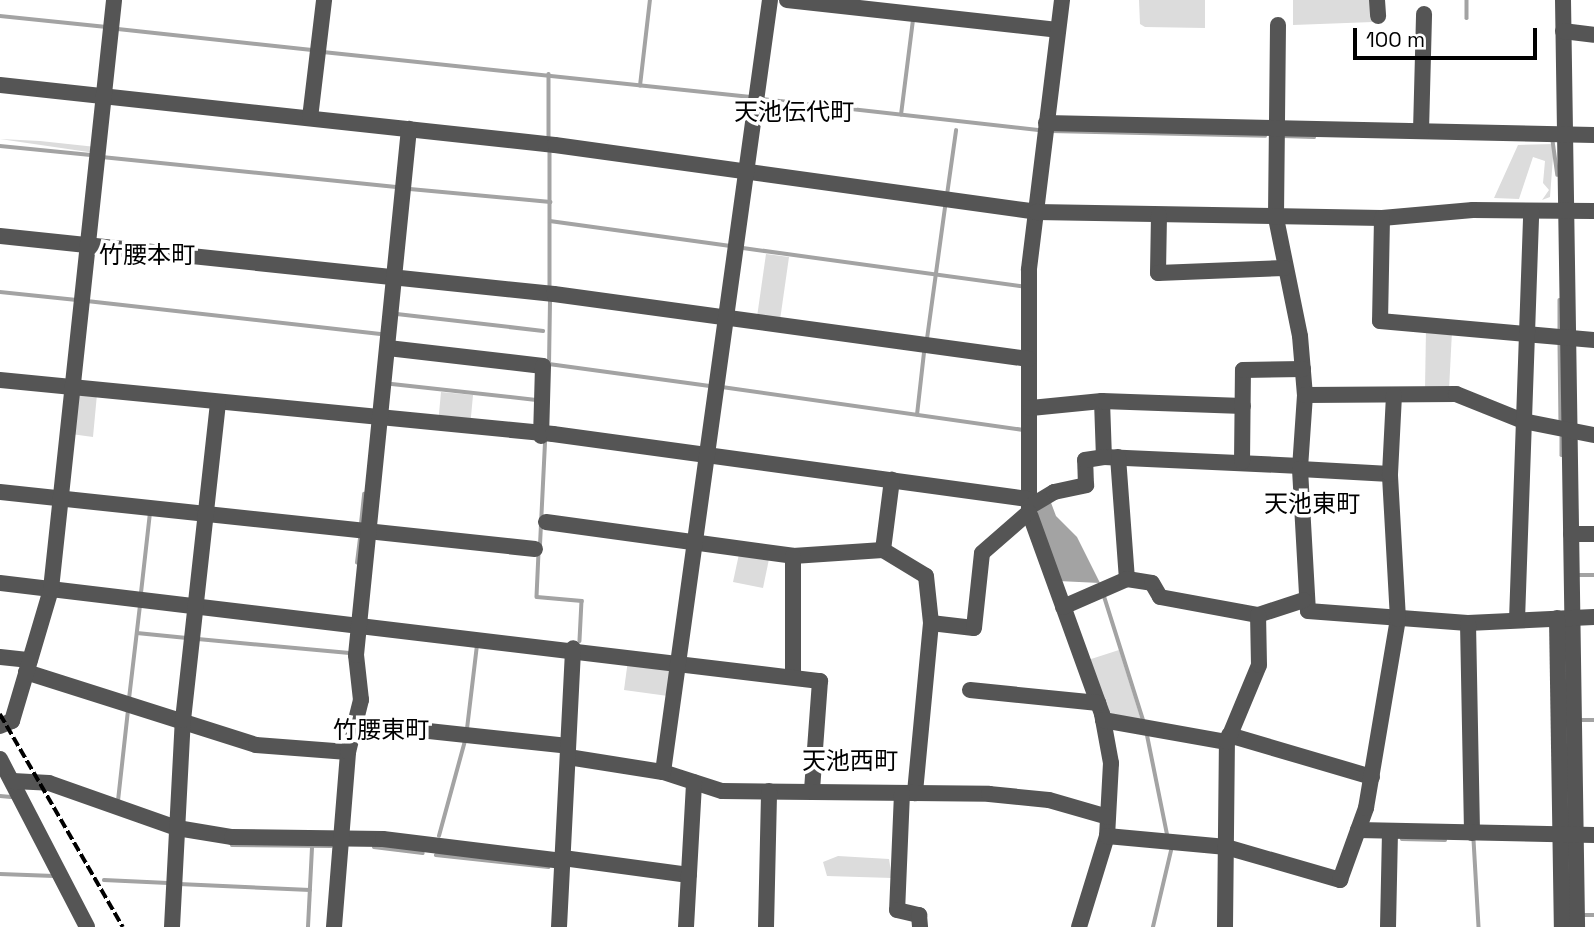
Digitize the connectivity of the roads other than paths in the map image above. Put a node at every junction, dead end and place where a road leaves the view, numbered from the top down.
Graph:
1 (114, 0) edge
2 (324, 0) edge
3 (770, 0) edge
4 (787, 0) edge
5 (1062, 0) edge
6 (1563, 0) edge
7 (1424, 14) dead end
8 (1278, 25) dead end
9 (1057, 30) junction
10 (1563, 31) junction
11 (1594, 35) edge
12 (0, 85) edge
13 (104, 96) junction
14 (310, 118) junction
15 (1046, 123) junction
16 (1277, 127) junction
17 (409, 129) junction
18 (1421, 131) junction
19 (1563, 134) junction
20 (1594, 135) edge
21 (745, 172) junction
22 (1566, 210) junction
23 (1531, 211) junction
24 (1594, 211) edge
25 (1037, 212) junction
26 (1159, 215) junction
27 (1276, 218) junction
28 (1382, 218) junction
29 (0, 236) edge
30 (88, 245) junction
31 (1284, 268) junction
32 (395, 278) junction
33 (725, 317) junction
34 (1526, 336) junction
35 (1568, 340) junction
36 (1594, 340) edge
37 (388, 348) junction
38 (1029, 359) junction
39 (1303, 369) junction
40 (0, 380) edge
41 (72, 388) junction
42 (1394, 395) junction
43 (1305, 396) junction
44 (1102, 401) junction
45 (218, 404) junction
46 (1243, 406) junction
47 (1031, 408) junction
48 (380, 421) junction
49 (1523, 421) junction
50 (1569, 434) junction
51 (1594, 435) edge
52 (541, 436) junction
53 (707, 455) junction
54 (1111, 457) junction
55 (1242, 462) junction
56 (1300, 467) junction
57 (1390, 474) junction
58 (892, 480) junction
59 (0, 492) edge
60 (61, 498) junction
61 (1029, 506) junction
62 (206, 513) junction
63 (546, 522) dead end
64 (368, 531) junction
65 (1571, 534) junction
66 (1594, 534) edge
67 (695, 542) junction
68 (535, 549) dead end
69 (883, 551) junction
70 (793, 556) junction
71 (1127, 579) junction
72 (0, 583) edge
73 (51, 589) junction
74 (1304, 600) junction
75 (196, 605) junction
76 (1063, 607) junction
77 (1258, 615) junction
78 (1565, 617) junction
79 (1594, 617) edge
80 (1398, 619) junction
81 (1517, 620) junction
82 (359, 623) junction
83 (931, 623) junction
84 (1468, 623) junction
85 (573, 648) junction
86 (0, 657) edge
87 (678, 662) junction
88 (28, 666) junction
89 (793, 677) junction
90 (970, 690) dead end
91 (1098, 703) junction
92 (183, 720) junction
93 (1103, 720) junction
94 (354, 723) junction
95 (0, 726) edge
96 (1228, 738) junction
97 (568, 751) junction
98 (348, 752) junction
99 (0, 759) edge
100 (663, 772) junction
101 (1372, 777) junction
102 (13, 781) junction
103 (694, 782) junction
104 (769, 791) junction
105 (812, 791) junction
106 (909, 793) junction
107 (1108, 817) junction
108 (177, 828) junction
109 (1358, 830) junction
110 (1390, 831) junction
111 (1472, 833) junction
112 (1568, 835) junction
113 (1594, 835) edge
114 (1107, 836) junction
115 (339, 838) junction
116 (1226, 847) junction
117 (563, 860) junction
118 (689, 875) junction
119 (87, 927) edge
120 (172, 927) edge
121 (334, 927) edge
122 (559, 927) edge
123 (686, 927) edge
124 (766, 927) edge
125 (920, 927) edge
126 (1079, 927) edge
127 (1225, 927) edge
128 (1388, 927) edge
129 (1562, 927) edge
130 (1577, 927) edge

1 - 13 street
2 - 14 street
3 - 21 street
4 - 9 street
5 - 9 street
6 - 10 street
7 - 18 street
8 - 16 street
9 - 15 street
10 - 11 street
10 - 19 street
12 - 13 street
13 - 14 street
13 - 30 street
14 - 17 street
15 - 16 street
15 - 25 street
16 - 18 street
16 - 27 street
17 - 21 street
17 - 32 street
18 - 19 street
19 - 20 street
19 - 22 street
21 - 25 street
21 - 33 street
22 - 23 street
22 - 24 street
22 - 35 street
23 - 28 street
23 - 34 street
25 - 26 street
25 - 38 street
26 - 27 street
26 - 31 street
27 - 28 street
27 - 31 street
28 - 34 street
29 - 30 street
30 - 32 street
30 - 41 street
31 - 39 street
32 - 33 street
32 - 37 street
33 - 38 street
33 - 53 street
34 - 35 street
34 - 49 street
35 - 36 street
35 - 50 street
37 - 48 street
37 - 52 street
38 - 47 street
39 - 43 street
39 - 46 street
40 - 41 street
41 - 45 street
41 - 60 street
42 - 43 street
42 - 49 street
42 - 57 street
43 - 56 street
44 - 46 street
44 - 47 street
44 - 54 street
45 - 48 street
45 - 62 street
46 - 55 street
47 - 61 street
48 - 52 street
48 - 64 street
49 - 50 street
49 - 81 street
50 - 51 street
50 - 65 street
52 - 53 street
53 - 58 street
53 - 67 street
54 - 55 street
54 - 61 street
54 - 71 street
55 - 56 street
56 - 57 street
56 - 74 street
57 - 80 street
58 - 61 street
58 - 69 street
59 - 60 street
60 - 62 street
60 - 73 street
61 - 76 street
61 - 83 street
62 - 64 street
62 - 75 street
63 - 67 street
64 - 68 street
64 - 82 street
65 - 66 street
65 - 78 street
67 - 70 street
67 - 87 street
69 - 70 street
69 - 83 street
70 - 89 street
71 - 76 street
71 - 77 street
72 - 73 street
73 - 75 street
73 - 88 street
74 - 77 street
74 - 80 street
75 - 82 street
75 - 92 street
76 - 91 street
77 - 96 street
78 - 79 street
78 - 81 street
78 - 112 street
80 - 84 street
80 - 101 street
81 - 84 street
82 - 85 street
82 - 94 street
83 - 106 street
84 - 111 street
85 - 87 street
85 - 97 street
86 - 88 street
87 - 89 street
87 - 100 street
88 - 92 street
88 - 95 street
89 - 105 street
90 - 91 street
91 - 93 street
92 - 98 street
92 - 108 street
93 - 96 street
93 - 107 street
94 - 97 street
94 - 98 street
96 - 101 street
96 - 116 street
97 - 100 street
97 - 117 street
98 - 115 street
99 - 102 street
100 - 103 street
101 - 109 street
102 - 108 street
102 - 119 street
103 - 104 street
103 - 118 street
104 - 105 street
104 - 124 street
105 - 106 street
106 - 107 street
106 - 125 street
107 - 114 street
108 - 115 street
108 - 120 street
109 - 110 street
109 - 116 street
110 - 111 street
110 - 128 street
111 - 112 street
112 - 113 street
112 - 129 street
112 - 130 street
114 - 116 street
114 - 126 street
115 - 117 street
115 - 121 street
116 - 127 street
117 - 118 street
117 - 122 street
118 - 123 street

